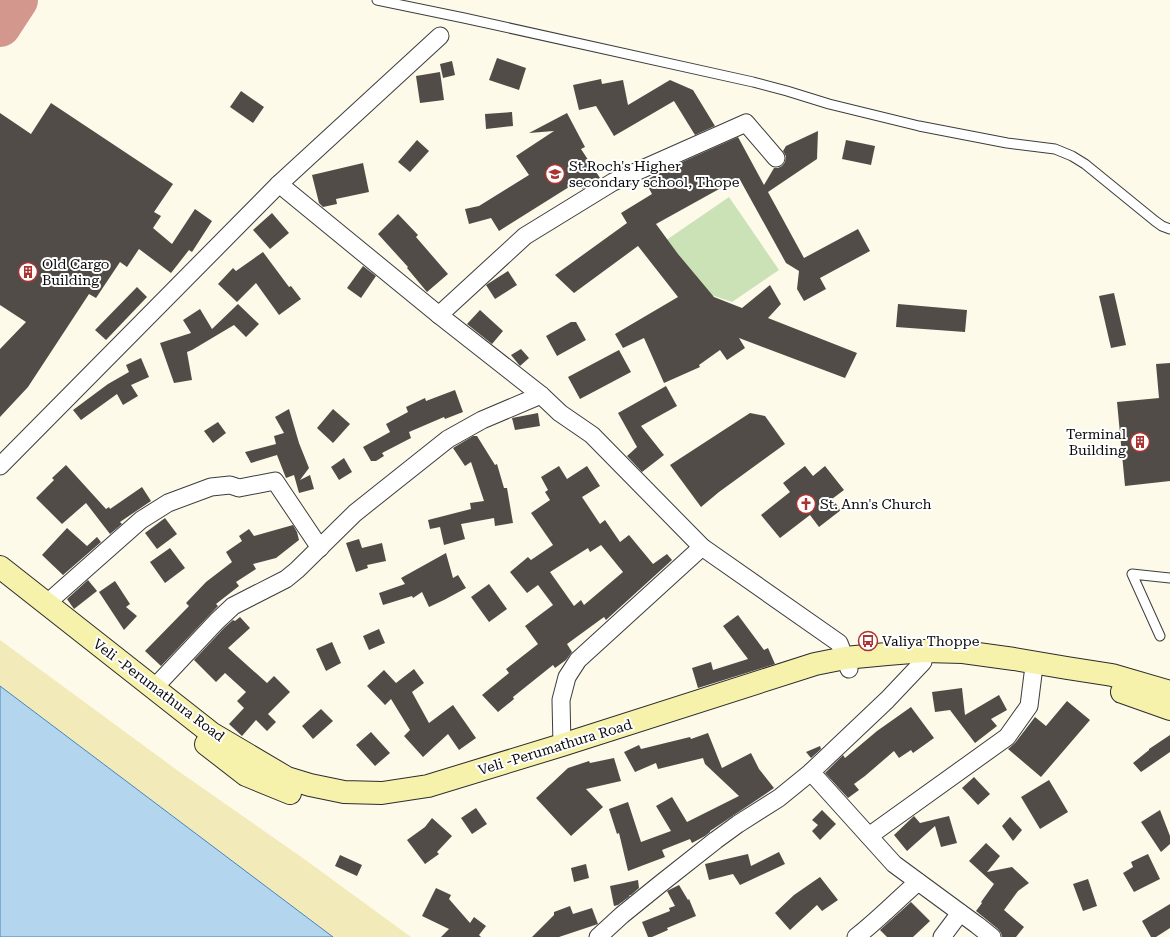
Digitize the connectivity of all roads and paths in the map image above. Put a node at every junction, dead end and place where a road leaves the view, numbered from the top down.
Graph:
1 (377, 0) edge
2 (440, 36) dead end
3 (776, 158) dead end
4 (279, 184) junction
5 (1170, 229) edge
6 (439, 315) junction
7 (541, 395) junction
8 (0, 466) edge
9 (702, 547) junction
10 (320, 548) junction
11 (0, 567) edge
12 (1170, 578) edge
13 (0, 585) edge
14 (46, 604) junction
15 (1160, 636) dead end
16 (923, 662) junction
17 (847, 663) junction
18 (1033, 674) junction
19 (154, 688) junction
20 (1170, 692) edge
21 (1170, 709) edge
22 (562, 745) junction
23 (811, 772) junction
24 (869, 836) junction
25 (918, 882) junction
26 (960, 912) junction
27 (598, 937) edge
28 (856, 937) edge
29 (942, 937) edge
30 (992, 937) edge

1 - 5 lane
2 - 4 street
3 - 6 street
4 - 6 street
4 - 8 street
6 - 7 street
7 - 9 street
7 - 10 street
9 - 17 street
9 - 22 street
10 - 14 street
10 - 19 street
11 - 14 main road, Veli -Perumathura Road
12 - 15 lane
13 - 17 main road
14 - 19 main road, Veli -Perumathura Road
16 - 17 main road
16 - 18 main road
16 - 23 street
17 - 20 main road, Veli -Perumathura Road
17 - 22 main road, Veli -Perumathura Road
18 - 21 main road
18 - 24 street
19 - 22 main road, Veli -Perumathura Road
23 - 24 street
23 - 27 street
24 - 25 street
25 - 26 street
25 - 28 street
26 - 29 street
26 - 30 street

